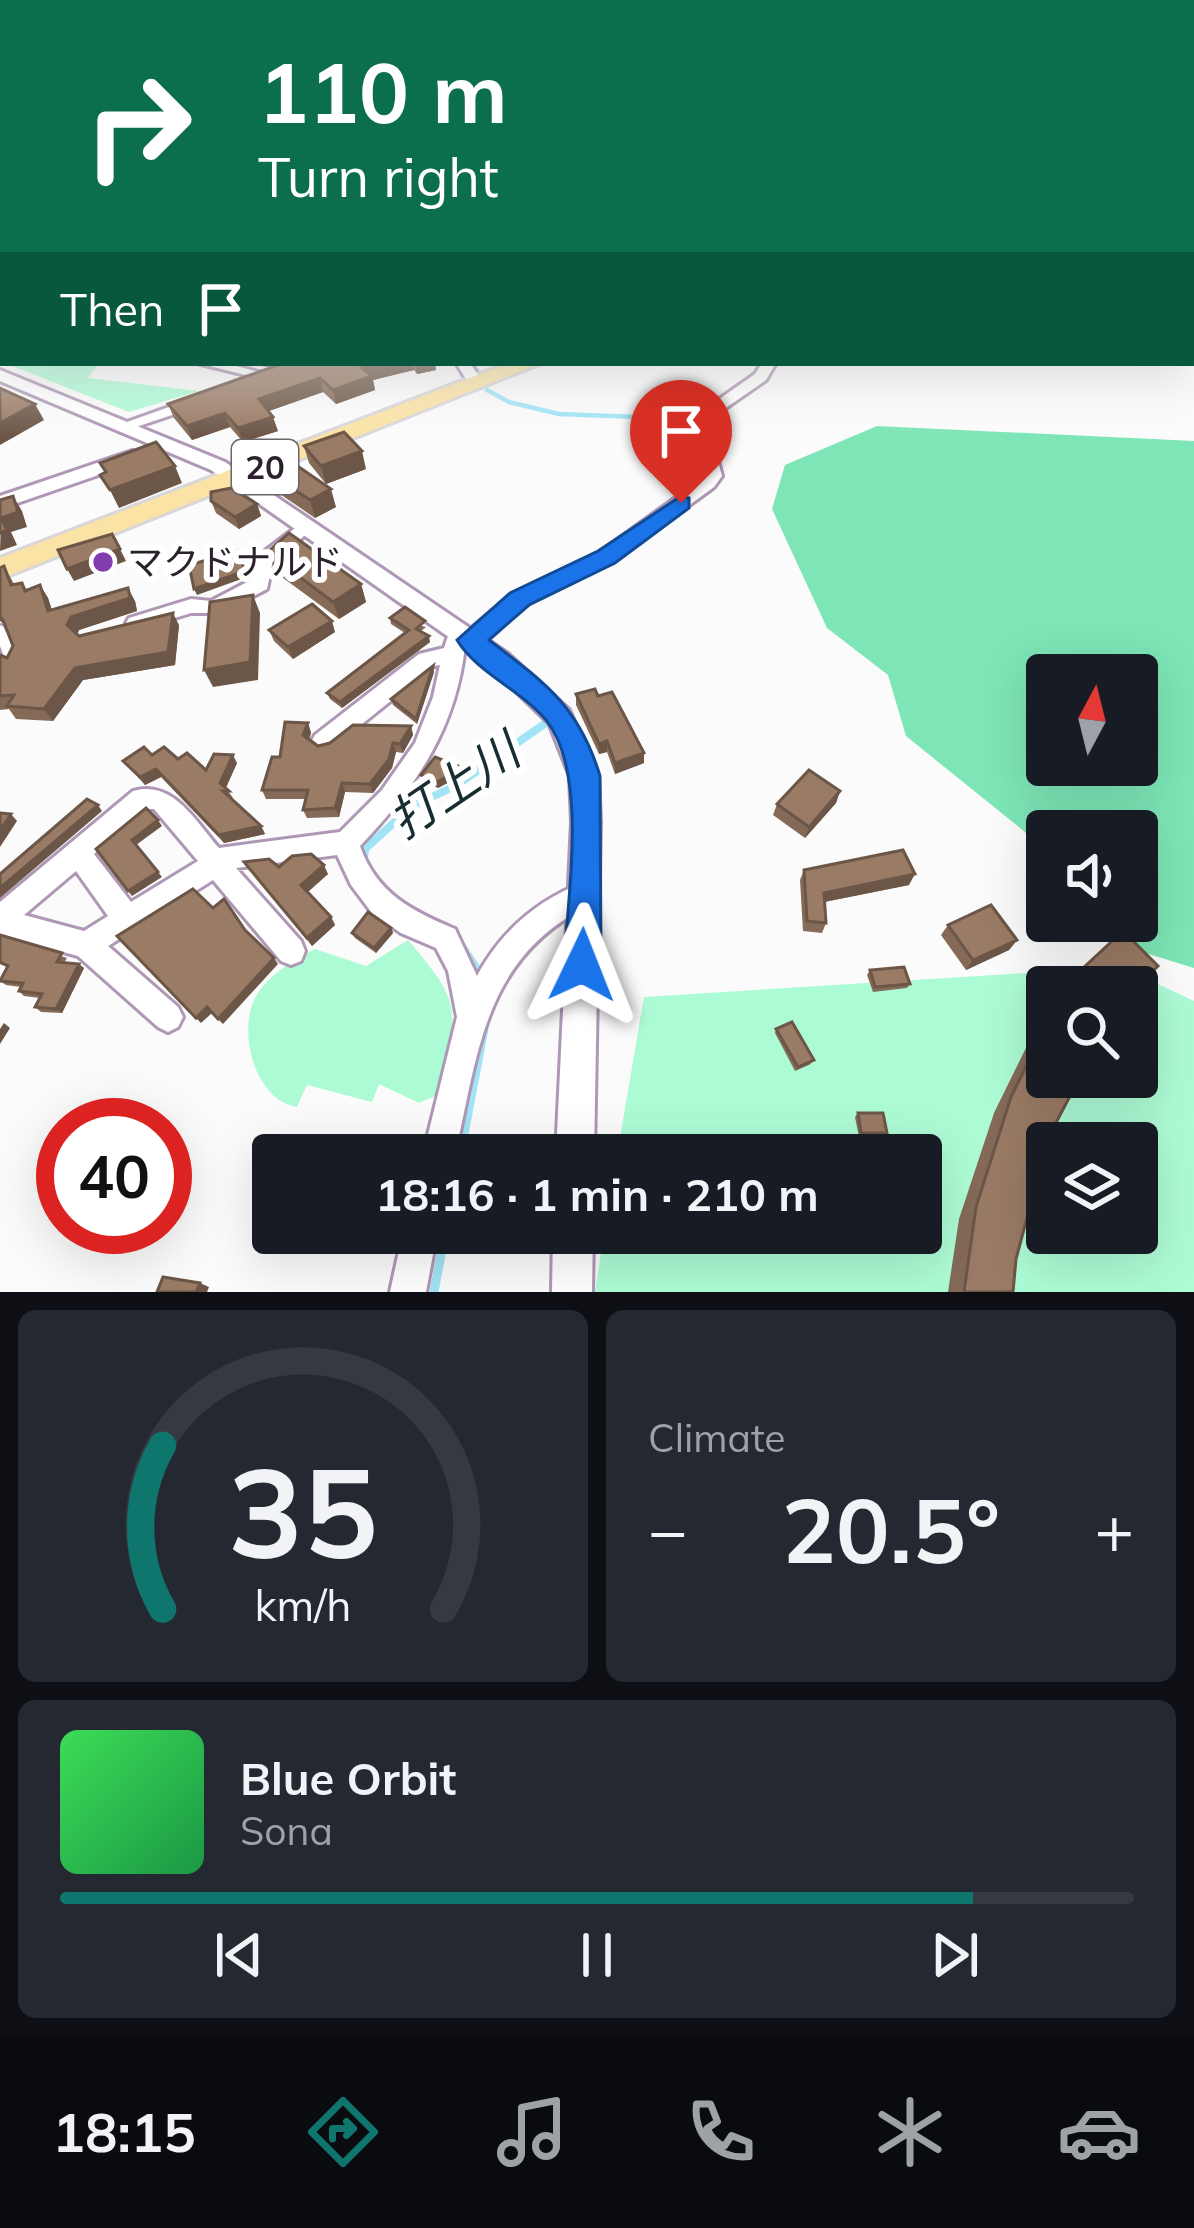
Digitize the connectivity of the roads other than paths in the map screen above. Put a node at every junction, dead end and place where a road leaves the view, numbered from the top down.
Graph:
1 (218, 366) edge
2 (512, 366) edge
3 (767, 366) edge
4 (289, 370) edge
5 (470, 373) edge
6 (0, 375) edge
7 (270, 377) junction
8 (228, 391) edge
9 (206, 398) edge
10 (121, 428) junction
11 (168, 445) junction
12 (237, 478) junction
13 (0, 503) edge
14 (307, 525) junction
15 (0, 569) edge
16 (0, 630) edge
17 (110, 631) edge
18 (461, 642) junction
19 (12, 661) edge
20 (323, 742) edge
21 (346, 843) junction
22 (78, 853) junction
23 (214, 865) junction
24 (585, 894) junction
25 (127, 919) junction
26 (0, 921) edge
27 (86, 945) junction
28 (291, 951) dead end
29 (168, 1017) dead end
30 (472, 1017) junction
31 (444, 1134) edge
32 (576, 1134) edge
33 (416, 1254) edge
34 (573, 1254) edge
35 (408, 1292) edge
36 (572, 1292) edge

1 - 7 street
2 - 5 main road, 20
3 - 18 street
4 - 7 street
5 - 12 main road, 20
6 - 10 street
7 - 8 street
9 - 10 street
10 - 11 street
11 - 12 street
11 - 13 street
12 - 14 street
12 - 15 main road, 20
14 - 17 street
14 - 18 street
16 - 19 lane
18 - 20 street
18 - 21 street
18 - 24 street
21 - 23 street
21 - 30 street
22 - 23 street
22 - 25 street
22 - 26 street
23 - 25 street
23 - 28 street
24 - 30 street
24 - 32 street
25 - 27 street
26 - 27 street
27 - 29 street
30 - 31 street
33 - 35 street
34 - 36 street

